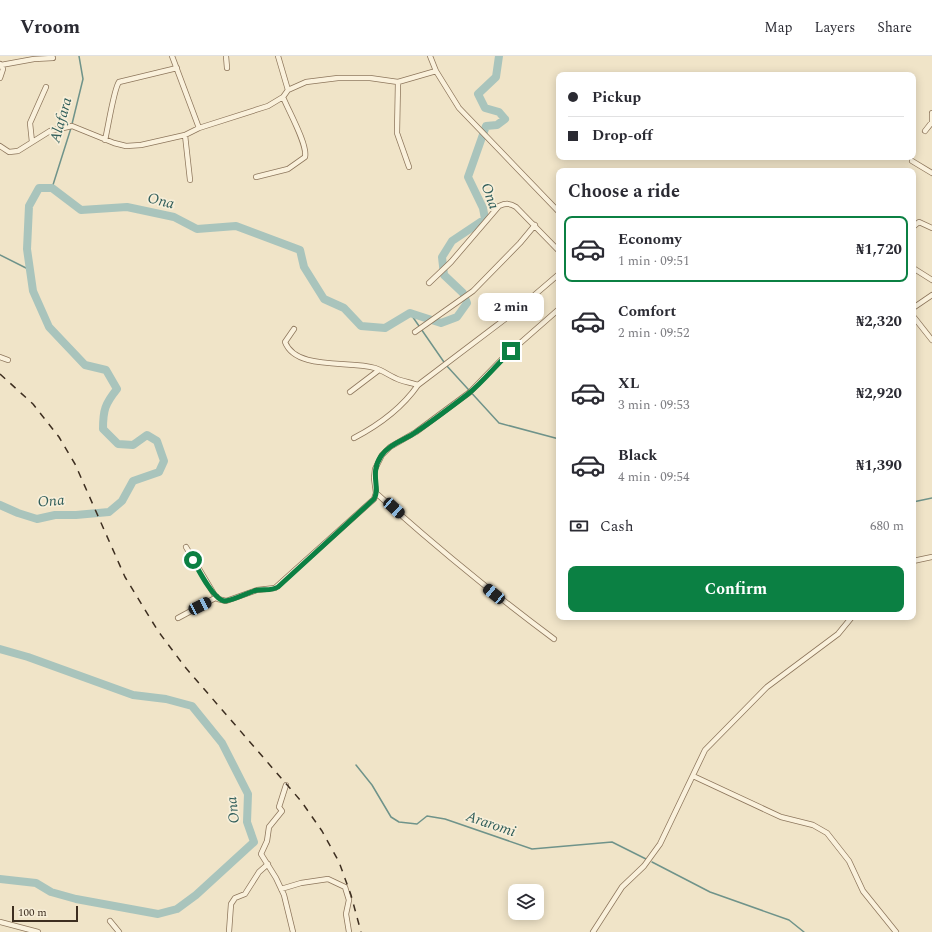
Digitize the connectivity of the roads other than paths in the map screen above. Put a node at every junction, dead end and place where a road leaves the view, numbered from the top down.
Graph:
1 (172, 56) edge
2 (226, 56) edge
3 (278, 56) edge
4 (430, 56) edge
5 (53, 58) dead end
6 (0, 65) edge
7 (177, 68) junction
8 (227, 68) dead end
9 (436, 71) junction
10 (0, 78) edge
11 (398, 82) junction
12 (46, 87) dead end
13 (288, 90) junction
14 (283, 97) junction
15 (932, 114) edge
16 (932, 122) edge
17 (199, 128) junction
18 (925, 131) dead end
19 (185, 135) junction
20 (105, 140) junction
21 (32, 142) junction
22 (0, 146) edge
23 (912, 161) dead end
24 (409, 167) dead end
25 (932, 173) edge
26 (256, 177) dead end
27 (190, 180) dead end
28 (556, 209) edge
29 (916, 224) edge
30 (535, 225) junction
31 (932, 228) edge
32 (556, 248) edge
33 (916, 270) edge
34 (556, 277) edge
35 (932, 280) edge
36 (429, 283) dead end
37 (932, 295) edge
38 (916, 306) edge
39 (556, 312) edge
40 (916, 320) edge
41 (294, 329) dead end
42 (415, 332) dead end
43 (932, 340) edge
44 (0, 357) edge
45 (8, 360) dead end
46 (379, 370) junction
47 (418, 385) junction
48 (350, 392) dead end
49 (354, 438) dead end
50 (376, 493) junction
51 (186, 547) dead end
52 (932, 557) edge
53 (916, 560) edge
54 (217, 597) junction
55 (178, 618) dead end
56 (850, 620) edge
57 (554, 639) dead end
58 (694, 776) junction
59 (286, 785) dead end
60 (268, 864) junction
61 (282, 889) junction
62 (110, 921) dead end
63 (0, 922) edge
64 (38, 932) edge
65 (119, 932) edge
66 (228, 932) edge
67 (293, 932) edge
68 (349, 932) edge
69 (593, 932) edge
70 (896, 932) edge

1 - 7 street
2 - 8 street
3 - 13 street
4 - 9 street
5 - 6 street
6 - 10 street
7 - 17 street
7 - 20 street
9 - 11 street
9 - 28 street
11 - 13 street
11 - 24 street
12 - 21 street
13 - 14 street
14 - 17 street
14 - 26 street
15 - 16 street
16 - 18 street
17 - 19 street
19 - 20 street
19 - 27 street
20 - 21 street
21 - 22 street
23 - 25 street
29 - 31 street
30 - 32 street
30 - 36 street
30 - 42 street
33 - 35 street
34 - 47 street
37 - 38 street
39 - 50 street
40 - 43 street
41 - 46 street
44 - 45 street
46 - 47 street
46 - 48 street
47 - 49 street
50 - 54 street
50 - 57 street
51 - 54 street
52 - 53 street
54 - 55 street
56 - 58 street
58 - 69 street
58 - 70 street
59 - 60 street
60 - 61 street
60 - 66 street
61 - 67 street
61 - 68 street
62 - 65 street
63 - 64 street

